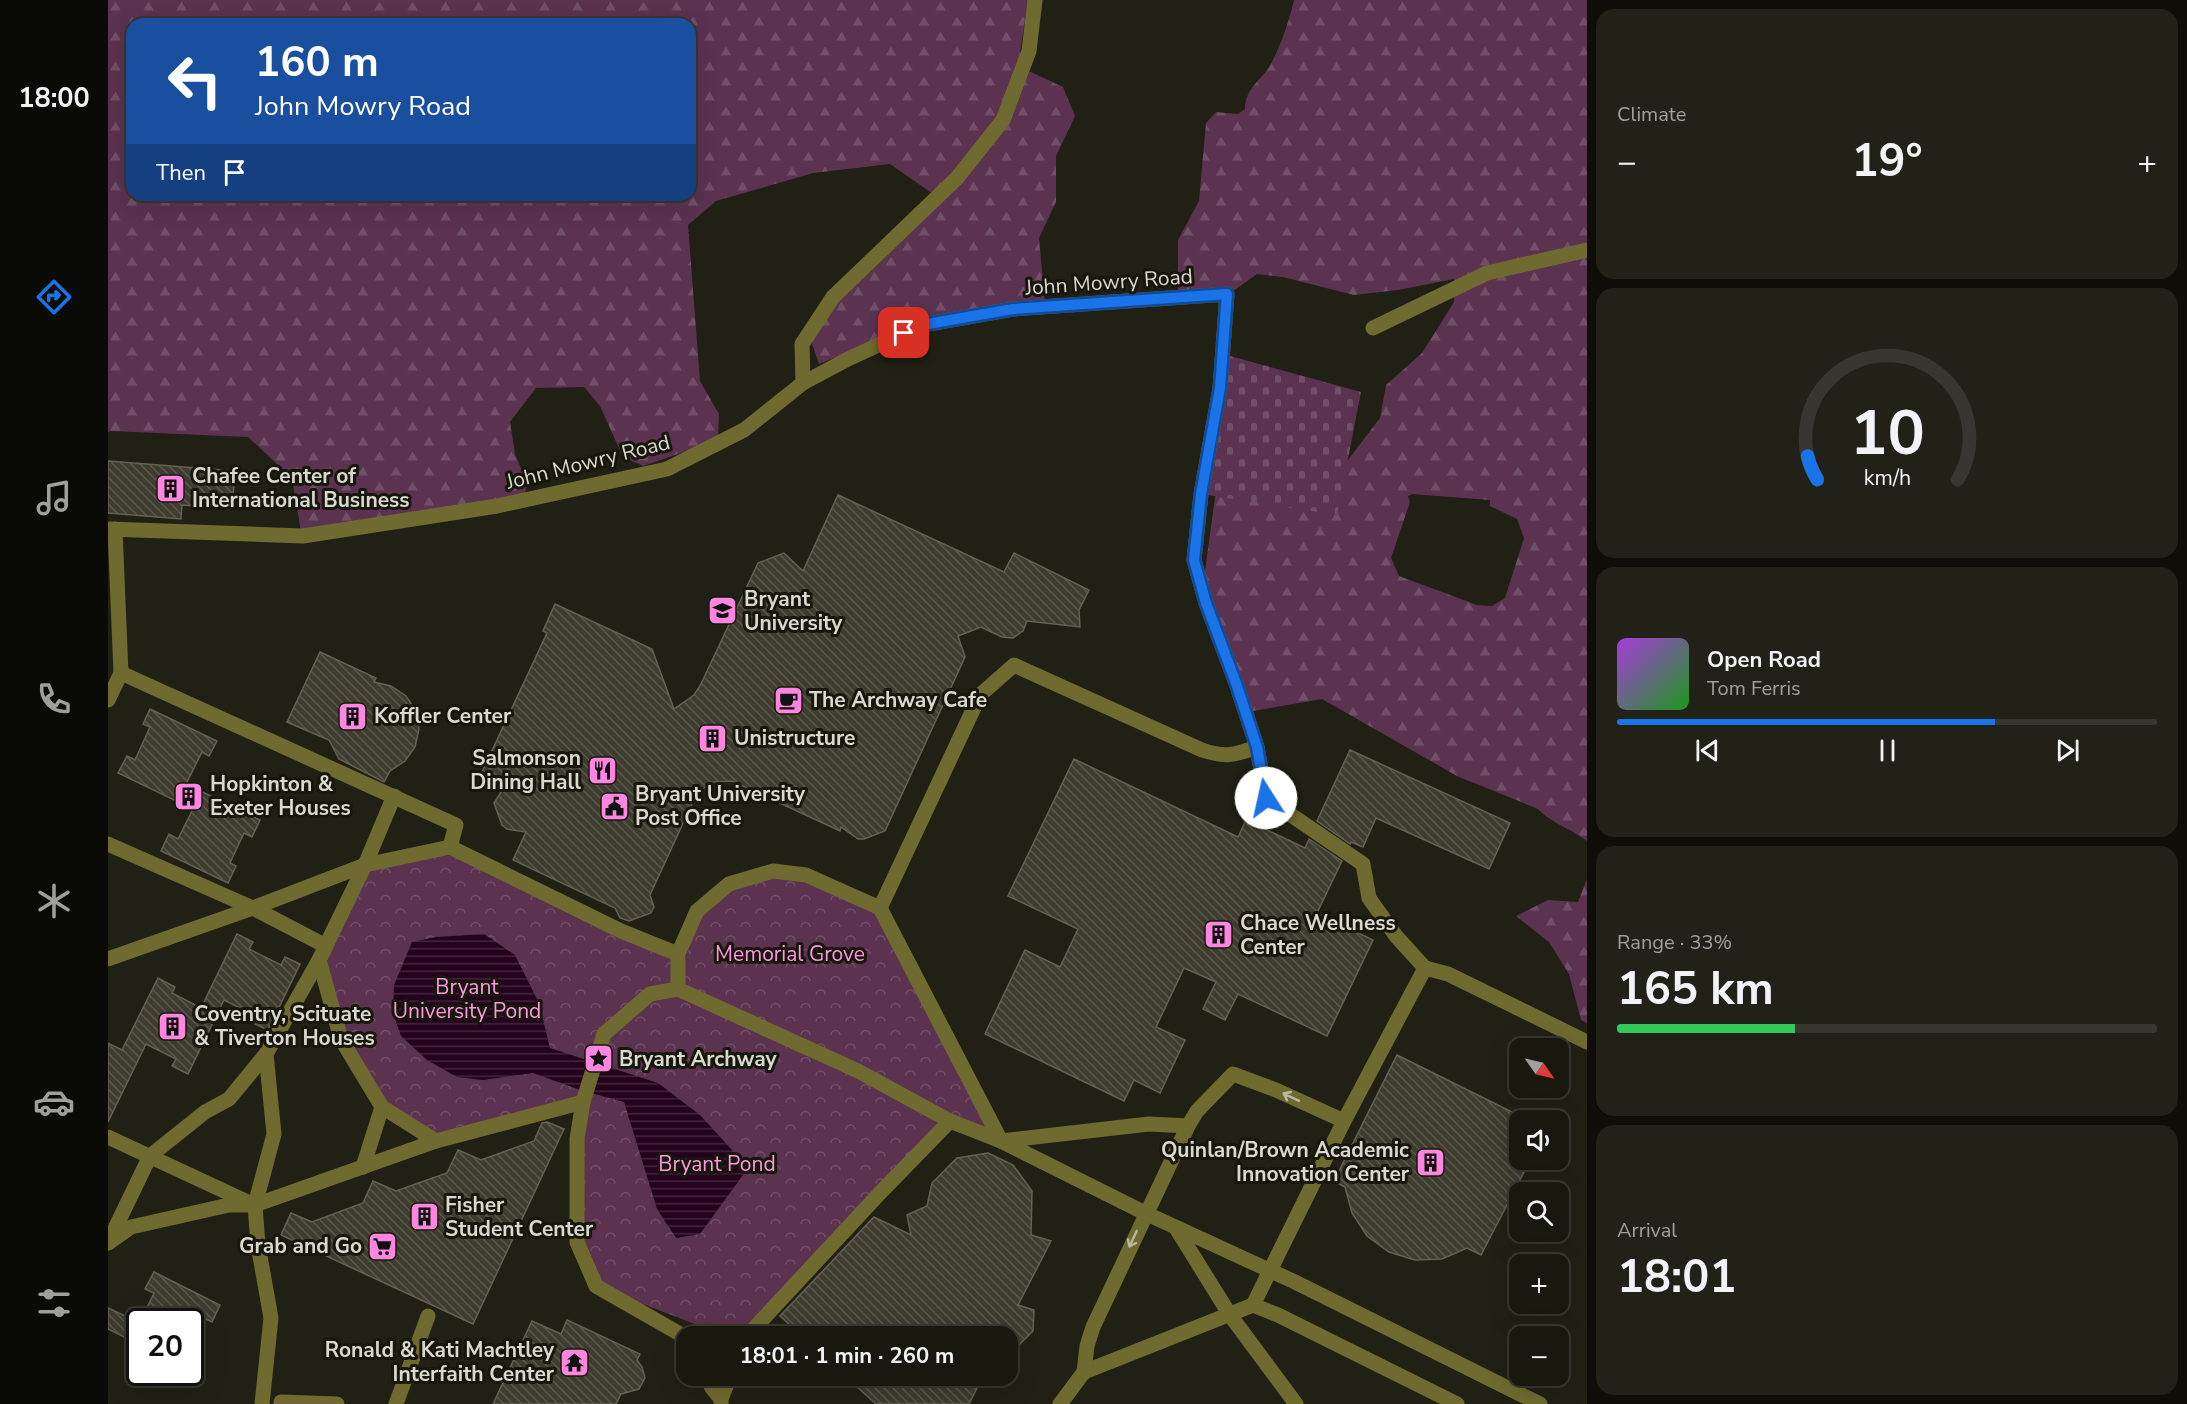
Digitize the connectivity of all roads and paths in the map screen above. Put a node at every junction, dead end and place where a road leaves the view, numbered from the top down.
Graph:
1 (1035, 0) edge
2 (1587, 250) edge
3 (1373, 328) dead end
4 (803, 383) junction
5 (112, 529) edge
6 (122, 673) junction
7 (108, 700) edge
8 (1257, 747) junction
9 (394, 796) junction
10 (450, 846) junction
11 (109, 849) edge
12 (365, 865) junction
13 (253, 908) junction
14 (880, 908) junction
15 (322, 953) junction
16 (678, 954) junction
17 (108, 959) edge
18 (1425, 968) junction
19 (678, 989) junction
20 (1587, 1042) edge
21 (266, 1054) junction
22 (583, 1102) junction
23 (382, 1107) junction
24 (950, 1121) junction
25 (1344, 1121) junction
26 (1188, 1126) junction
27 (108, 1137) edge
28 (436, 1141) junction
29 (1001, 1141) junction
30 (150, 1156) junction
31 (363, 1167) junction
32 (255, 1205) junction
33 (1145, 1213) junction
34 (1176, 1228) junction
35 (108, 1243) edge
36 (1270, 1271) junction
37 (1253, 1305) junction
38 (1230, 1315) junction
39 (428, 1317) dead end
40 (756, 1326) edge
41 (676, 1333) edge
42 (1084, 1372) junction
43 (711, 1386) edge
44 (727, 1386) edge
45 (721, 1402) edge
46 (262, 1404) edge
47 (281, 1404) edge
48 (337, 1404) edge
49 (396, 1404) edge
50 (1060, 1404) edge
51 (1296, 1404) edge
52 (1457, 1404) edge
53 (1540, 1404) edge

1 - 4 street
2 - 3 street
4 - 5 street, John Mowry Road
4 - 8 street, John Mowry Road
5 - 6 street
6 - 7 street
6 - 9 street
8 - 14 street
8 - 18 street, John Mowry Road
9 - 10 street
9 - 12 street
10 - 12 street
10 - 16 street
11 - 13 street
12 - 13 street
12 - 15 street
13 - 15 street
13 - 17 street
14 - 16 street
14 - 29 street
15 - 21 street
15 - 23 street
16 - 19 street
18 - 20 street
18 - 25 street
19 - 22 street
19 - 24 street
21 - 30 street
21 - 32 street
22 - 28 street
22 - 41 street
23 - 28 street
23 - 31 street
24 - 29 street
24 - 40 street
25 -> 26 street
25 - 36 street
26 - 29 street
26 - 33 street
27 - 30 street
28 - 31 street
29 - 33 street
30 - 32 street
30 - 35 street
31 - 32 street
32 - 35 street
32 - 46 street
33 - 34 street
33 -> 42 street
34 - 36 street
34 - 38 street
36 - 37 street
36 - 53 street
37 - 38 street
37 - 52 street
38 - 42 street
38 - 51 street
39 - 49 street
42 - 50 street
43 - 45 street
44 - 45 street
47 - 48 street

